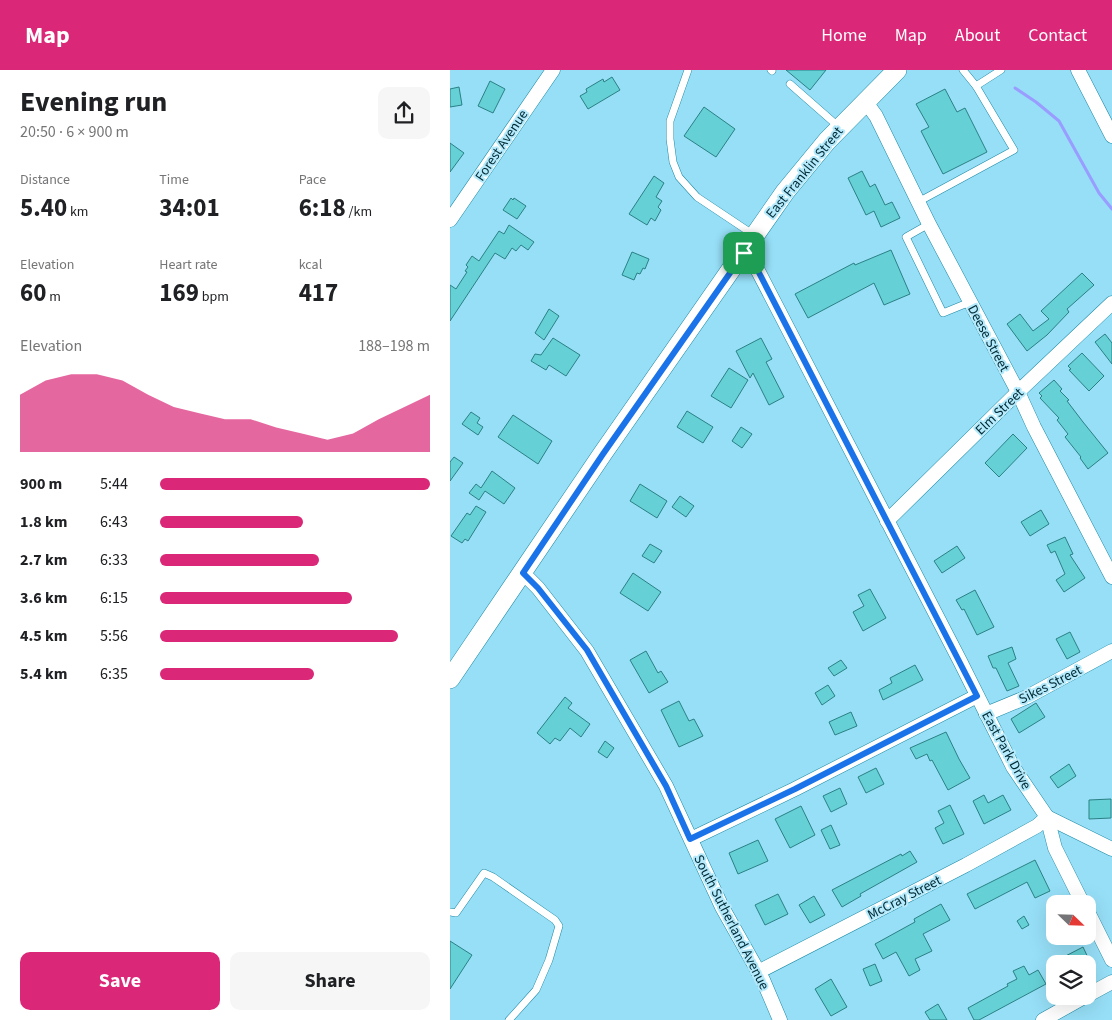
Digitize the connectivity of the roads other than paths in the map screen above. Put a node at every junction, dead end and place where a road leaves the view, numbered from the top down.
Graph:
1 (553, 70) edge
2 (688, 70) edge
3 (897, 70) edge
4 (963, 70) edge
5 (1001, 70) edge
6 (1078, 70) edge
7 (790, 84) dead end
8 (976, 86) junction
9 (865, 101) junction
10 (840, 127) junction
11 (1112, 136) edge
12 (918, 202) junction
13 (450, 220) edge
14 (929, 224) junction
15 (755, 236) junction
16 (744, 253) junction
17 (970, 302) junction
18 (1112, 303) edge
19 (1018, 392) junction
20 (887, 521) junction
21 (523, 573) junction
22 (1112, 577) edge
23 (1112, 651) edge
24 (450, 679) edge
25 (977, 696) junction
26 (986, 714) junction
27 (1047, 817) junction
28 (690, 839) junction
29 (1112, 849) edge
30 (1078, 895) edge
31 (450, 912) edge
32 (1096, 928) edge
33 (1112, 960) edge
34 (758, 972) junction
35 (1112, 982) edge
36 (1096, 991) edge
37 (1070, 1005) edge
38 (509, 1020) edge
39 (780, 1020) edge
40 (1043, 1020) edge

1 - 13 street, Forest Avenue
2 - 15 lane
3 - 9 main road, East Franklin Street
4 - 8 lane
5 - 8 lane
6 - 11 street
7 - 10 lane
8 - 12 lane
9 - 10 main road, East Franklin Street
9 - 12 street, Deese Street
10 - 15 main road, East Franklin Street
12 - 14 street, Deese Street
14 - 17 street, Deese Street
14 - 17 lane
15 - 16 main road, East Franklin Street
16 - 20 street, East Park Drive
16 - 21 main road, East Franklin Street
17 - 19 street, Deese Street
18 - 19 street, Elm Street
19 - 20 street, Elm Street
19 - 22 street, Deese Street
20 - 25 street, East Park Drive
21 - 24 main road, East Franklin Street
21 - 28 street, South Sutherland Avenue
23 - 26 street, Sikes Street
25 - 26 street, East Park Drive
25 - 28 street
26 - 27 street, East Park Drive
27 - 29 street
27 - 30 street, East Park Drive
27 - 34 street, McCray Street
28 - 34 street, South Sutherland Avenue
31 - 38 lane
32 - 33 street
34 - 39 street, South Sutherland Avenue
35 - 36 street
37 - 40 street

